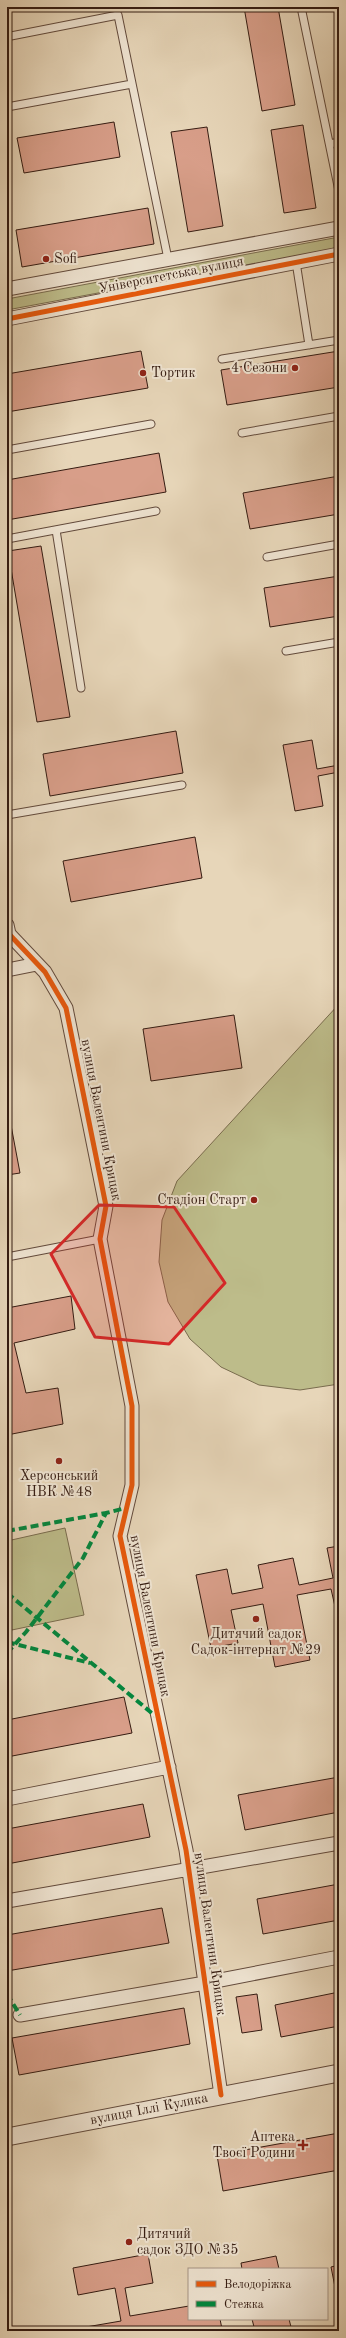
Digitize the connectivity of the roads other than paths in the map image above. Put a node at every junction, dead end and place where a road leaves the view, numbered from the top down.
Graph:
1 (301, 7) edge
2 (11, 36) dead end
3 (132, 84) junction
4 (7, 107) edge
5 (339, 142) edge
6 (330, 144) junction
7 (339, 191) edge
8 (339, 228) edge
9 (339, 254) edge
10 (168, 259) junction
11 (296, 262) junction
12 (7, 289) edge
13 (7, 319) edge
14 (339, 340) edge
15 (309, 345) junction
16 (222, 359) dead end
17 (339, 416) edge
18 (151, 424) dead end
19 (242, 433) dead end
20 (7, 450) edge
21 (156, 511) dead end
22 (56, 530) junction
23 (7, 539) edge
24 (339, 544) edge
25 (267, 557) dead end
26 (339, 642) edge
27 (286, 651) dead end
28 (81, 688) dead end
29 (182, 786) dead end
30 (7, 815) edge
31 (7, 925) edge
32 (36, 964) junction
33 (7, 970) edge
34 (100, 1239) junction
35 (7, 1257) edge
36 (169, 1767) junction
37 (7, 1799) edge
38 (339, 1843) edge
39 (189, 1869) junction
40 (7, 1901) edge
41 (339, 1957) edge
42 (205, 1983) junction
43 (20, 2015) dead end
44 (339, 2073) edge
45 (221, 2095) junction
46 (7, 2137) edge

1 - 6 lane
2 - 3 lane
3 - 4 lane
3 - 10 lane
5 - 6 lane
6 - 7 lane
8 - 10 street, Університетська вулиця
9 - 11 street, Університетська вулиця
10 - 12 street, Університетська вулиця
11 - 13 street, Університетська вулиця
11 - 15 lane
14 - 15 lane
15 - 16 lane
17 - 19 lane
18 - 20 lane
21 - 22 lane
22 - 23 lane
22 - 28 lane
24 - 25 lane
26 - 27 lane
29 - 30 lane
31 - 32 street, вулиця Валентини Крицак
32 - 33 street
32 - 34 street, вулиця Валентини Крицак
34 - 35 lane
34 - 36 street, вулиця Валентини Крицак
36 - 37 street
36 - 39 street, вулиця Валентини Крицак
38 - 39 street
39 - 40 street
39 - 42 street, вулиця Валентини Крицак
41 - 42 street
42 - 43 street
42 - 45 street, вулиця Валентини Крицак
44 - 45 street, вулиця Іллі Кулика
45 - 46 street, вулиця Іллі Кулика

